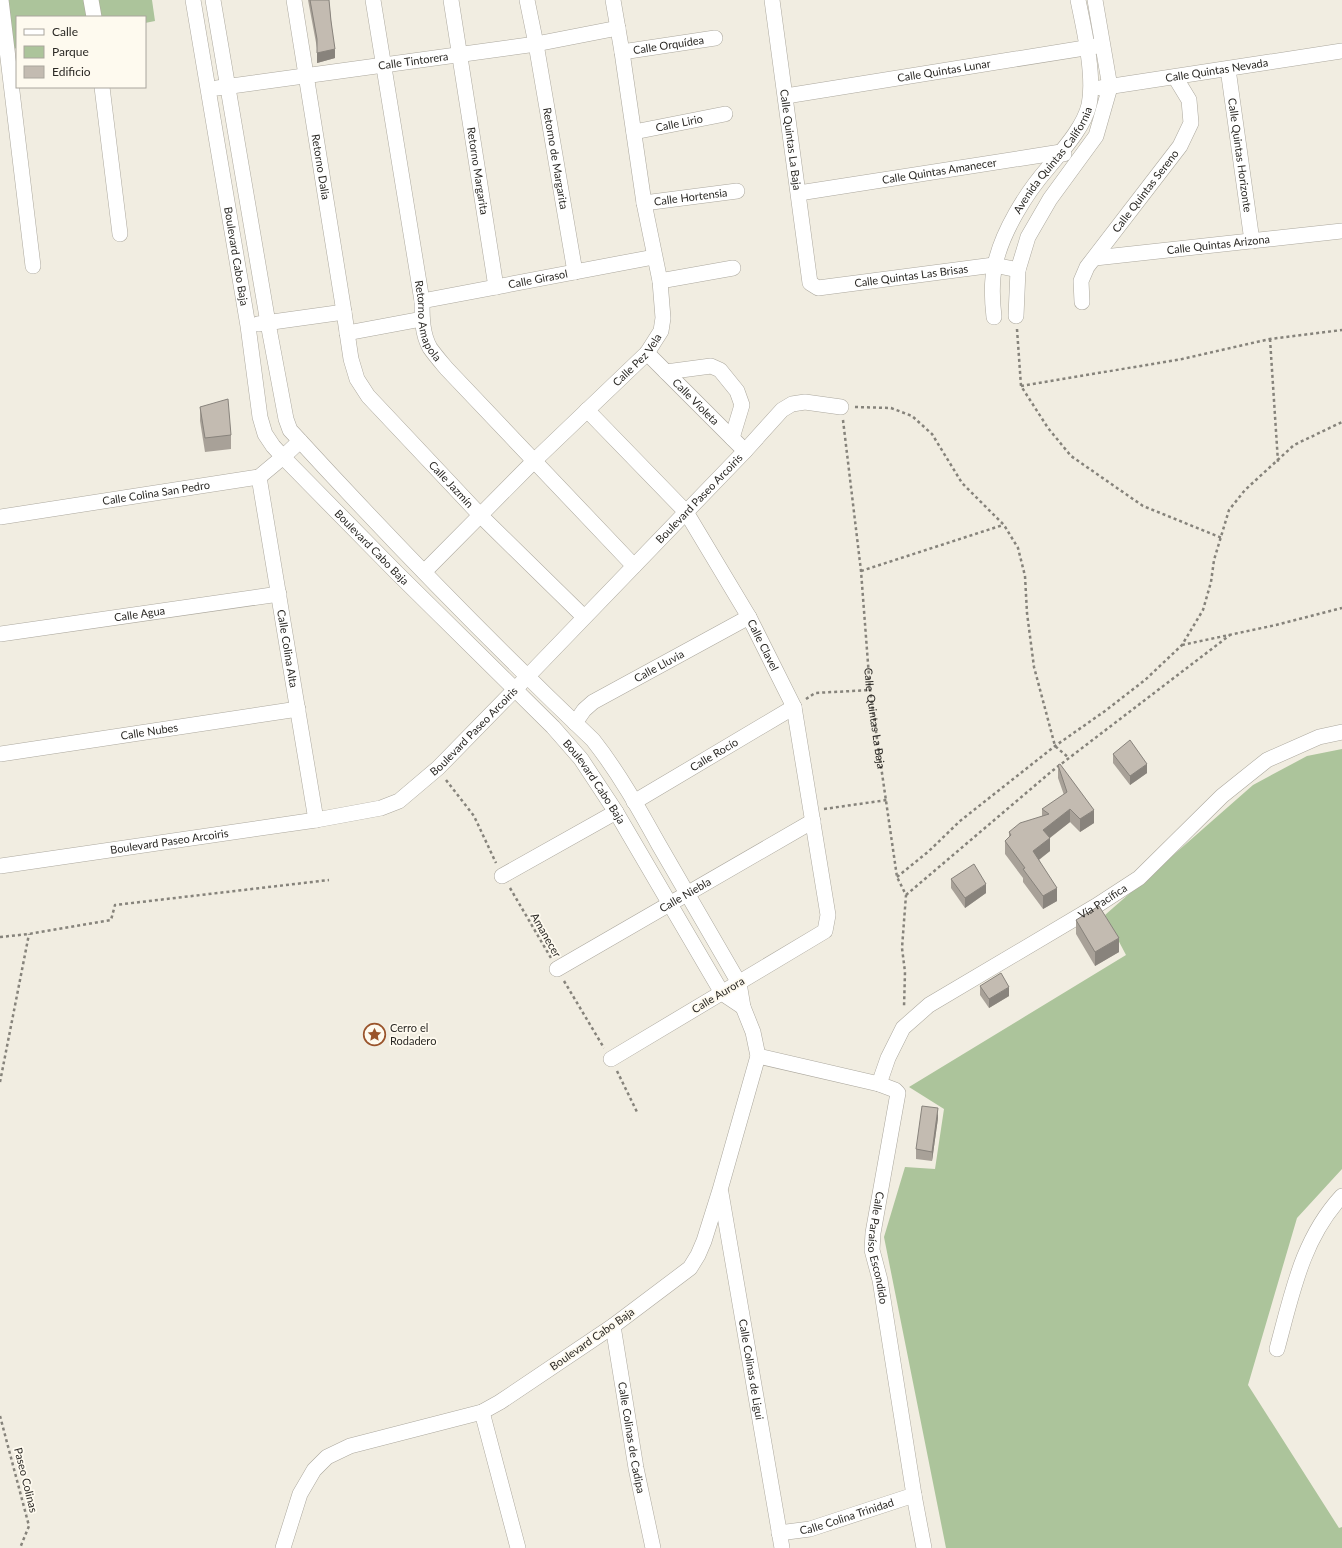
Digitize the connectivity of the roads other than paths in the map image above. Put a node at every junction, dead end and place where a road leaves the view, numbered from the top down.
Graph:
1 (1, 0) edge
2 (91, 0) edge
3 (193, 0) edge
4 (213, 0) edge
5 (294, 0) edge
6 (373, 0) edge
7 (451, 0) edge
8 (527, 0) edge
9 (613, 0) edge
10 (772, 0) edge
11 (1078, 0) edge
12 (1095, 0) edge
13 (94, 16) edge
14 (618, 28) junction
15 (715, 38) dead end
16 (536, 44) junction
17 (1103, 45) junction
18 (1087, 47) junction
19 (1342, 51) edge
20 (622, 52) junction
21 (460, 54) junction
22 (384, 65) junction
23 (1228, 68) junction
24 (306, 76) junction
25 (1175, 77) junction
26 (227, 86) junction
27 (1110, 86) junction
28 (102, 88) edge
29 (208, 89) junction
30 (1091, 90) junction
31 (786, 96) junction
32 (725, 114) dead end
33 (634, 132) junction
34 (1061, 152) junction
35 (1079, 160) junction
36 (738, 191) dead end
37 (799, 193) junction
38 (644, 203) junction
39 (1342, 231) edge
40 (120, 234) dead end
41 (1252, 241) junction
42 (654, 257) junction
43 (1095, 258) junction
44 (34, 266) dead end
45 (994, 266) junction
46 (733, 268) dead end
47 (1018, 270) junction
48 (575, 272) junction
49 (808, 279) joint
50 (660, 281) junction
51 (496, 287) junction
52 (422, 301) junction
53 (1082, 302) dead end
54 (344, 312) junction
55 (1016, 316) road end
56 (994, 317) dead end
57 (422, 319) junction
58 (268, 323) junction
59 (248, 326) junction
60 (347, 333) junction
61 (647, 353) junction
62 (666, 372) junction
63 (841, 407) road end
64 (587, 410) junction
65 (732, 438) junction
66 (300, 441) junction
67 (745, 451) junction
68 (283, 457) junction
69 (534, 461) junction
70 (259, 477) junction
71 (686, 512) junction
72 (481, 516) junction
73 (0, 517) edge
74 (411, 560) junction
75 (634, 566) junction
76 (424, 572) junction
77 (397, 573) junction
78 (279, 594) junction
79 (584, 617) junction
80 (749, 617) junction
81 (0, 634) edge
82 (527, 677) junction
83 (514, 689) junction
84 (794, 707) junction
85 (298, 709) junction
86 (575, 723) junction
87 (1342, 732) edge
88 (0, 754) edge
89 (634, 802) junction
90 (616, 812) junction
91 (316, 820) junction
92 (813, 821) junction
93 (0, 866) edge
94 (502, 876) road end
95 (687, 894) junction
96 (670, 904) junction
97 (825, 931) joint
98 (557, 969) road end
99 (739, 983) junction
100 (722, 993) junction
101 (743, 1006) junction
102 (758, 1056) junction
103 (611, 1059) road end
104 (879, 1084) junction
105 (720, 1190) junction
106 (1342, 1196) edge
107 (613, 1326) junction
108 (1276, 1349) dead end
109 (482, 1412) junction
110 (914, 1495) junction
111 (779, 1533) junction
112 (283, 1548) edge
113 (518, 1548) edge
114 (653, 1548) edge
115 (782, 1548) edge
116 (924, 1548) edge

1 - 44 street
2 - 13 street
3 - 29 street, Boulevard Cabo Baja
4 - 26 street, Boulevard Cabo Baja
5 - 24 street, Retorno Dalia
6 - 22 street, Retorno Amapola
7 - 21 street, Retorno Margarita
8 - 16 street, Retorno de Margarita
9 - 14 street, Calle Pez Vela
10 - 31 street, Calle Quintas La Baja
11 - 18 street, Avenida Quintas California
12 - 17 street, Avenida Quintas California
14 - 16 street, Calle Tintorera
14 - 20 street, Calle Pez Vela
15 - 20 street, Calle Orquídea
16 - 21 street, Calle Tintorera
16 - 48 street, Retorno de Margarita
17 - 18 street, Calle Quintas Lunar
17 - 27 street, Avenida Quintas California
18 - 30 street, Avenida Quintas California
18 - 31 street, Calle Quintas Lunar
19 - 23 street, Calle Quintas Nevada
20 - 33 street, Calle Pez Vela
21 - 22 street, Calle Tintorera
21 - 51 street, Retorno Margarita
22 - 24 street, Calle Tintorera
22 - 52 street, Retorno Amapola
23 - 25 street, Calle Quintas Nevada
23 - 41 street, Calle Quintas Horizonte
24 - 26 street, Calle Tintorera
24 - 54 street, Retorno Dalia
25 - 27 street, Calle Quintas Nevada
25 - 43 street, Calle Quintas Sereno
26 - 29 street, Calle Tintorera
26 - 58 street, Boulevard Cabo Baja
27 - 30 street, Calle Quintas Nevada
27 - 35 street, Avenida Quintas California
28 - 40 street
29 - 59 street, Boulevard Cabo Baja
30 - 34 street, Avenida Quintas California
31 - 37 street, Calle Quintas La Baja
32 - 33 street, Calle Lirio
33 - 38 street, Calle Pez Vela
34 - 35 street
34 - 37 street, Calle Quintas Amanecer
34 - 45 street, Avenida Quintas California
35 - 47 street, Avenida Quintas California
36 - 38 street, Calle Hortensia
37 - 49 street, Calle Quintas La Baja
38 - 42 street, Calle Pez Vela
39 - 41 street, Calle Quintas Arizona
41 - 43 street, Calle Quintas Arizona
42 - 48 street, Calle Girasol
42 - 50 street, Calle Pez Vela
43 - 53 street, Calle Quintas Sereno
45 - 47 street, Calle Quintas Las Brisas
45 - 49 street, Calle Quintas Las Brisas
45 - 56 street, Avenida Quintas California
46 - 50 street
47 - 55 street, Avenida Quintas California
48 - 51 street, Calle Girasol
50 - 61 street, Calle Pez Vela
51 - 52 street, Calle Girasol
52 - 57 street, Retorno Amapola
54 - 58 street
54 - 60 street, Retorno Dalia
57 - 60 street
57 - 69 street, Retorno Amapola
58 - 59 street
58 - 66 street, Boulevard Cabo Baja
59 - 68 street, Boulevard Cabo Baja
60 - 72 street, Calle Jazmín
61 - 62 street, Calle Violeta
61 - 64 street, Calle Pez Vela
62 - 65 street, Calle Violeta
62 - 65 street
63 - 67 street, Boulevard Paseo Arcoiris
64 - 69 street, Calle Pez Vela
64 - 71 street, Calle Clavel
65 - 67 street, Calle Violeta
66 - 68 street
66 - 74 street, Boulevard Cabo Baja
67 - 71 street, Boulevard Paseo Arcoiris
68 - 70 street
68 - 77 street, Boulevard Cabo Baja
69 - 72 street, Calle Pez Vela
69 - 75 street, Retorno Amapola
70 - 73 street, Calle Colina San Pedro
70 - 78 street, Calle Colina Alta
71 - 75 street, Boulevard Paseo Arcoiris
71 - 80 street, Calle Clavel
72 - 76 street, Calle Pez Vela
72 - 79 street, Calle Jazmín
74 - 76 street, Boulevard Cabo Baja
74 - 77 street
75 - 79 street, Boulevard Paseo Arcoiris
76 - 82 street, Boulevard Cabo Baja
77 - 83 street, Boulevard Cabo Baja
78 - 81 street, Calle Agua
78 - 85 street, Calle Colina Alta
79 - 82 street, Boulevard Paseo Arcoiris
80 - 84 street, Calle Clavel
80 - 86 street, Calle Lluvia
82 - 83 street, Boulevard Paseo Arcoiris
82 - 86 street, Boulevard Cabo Baja
83 - 90 street, Boulevard Cabo Baja
83 - 91 street, Boulevard Paseo Arcoiris
84 - 89 street, Calle Rocío
84 - 92 street, Calle Clavel
85 - 88 street, Calle Nubes
85 - 91 street, Calle Colina Alta
86 - 89 street, Boulevard Cabo Baja
87 - 104 street, Vía Pacífica
89 - 95 street, Boulevard Cabo Baja
90 - 94 street
90 - 96 street, Boulevard Cabo Baja
91 - 93 street, Boulevard Paseo Arcoiris
92 - 95 street, Calle Niebla
92 - 97 street, Calle Clavel
95 - 96 street, Calle Niebla
95 - 99 street, Boulevard Cabo Baja
96 - 98 street, Calle Niebla
96 - 100 street, Boulevard Cabo Baja
97 - 99 street, Calle Aurora
99 - 100 street, Calle Aurora
99 - 101 street, Boulevard Cabo Baja
100 - 101 street, Boulevard Cabo Baja
100 - 103 street, Calle Aurora
101 - 102 street, Boulevard Cabo Baja
102 - 104 street, Calle Paraíso Escondido
102 - 105 street, Boulevard Cabo Baja
104 - 110 street, Calle Paraíso Escondido
105 - 107 street, Boulevard Cabo Baja
105 - 111 street, Calle Colinas de Ligui
106 - 108 street
107 - 109 street, Boulevard Cabo Baja
107 - 114 street, Calle Colinas de Cadipa
109 - 112 street, Boulevard Cabo Baja
109 - 113 street
110 - 111 street, Calle Colina Trinidad
110 - 116 street, Calle Paraíso Escondido
111 - 115 street, Calle Colinas de Ligui

